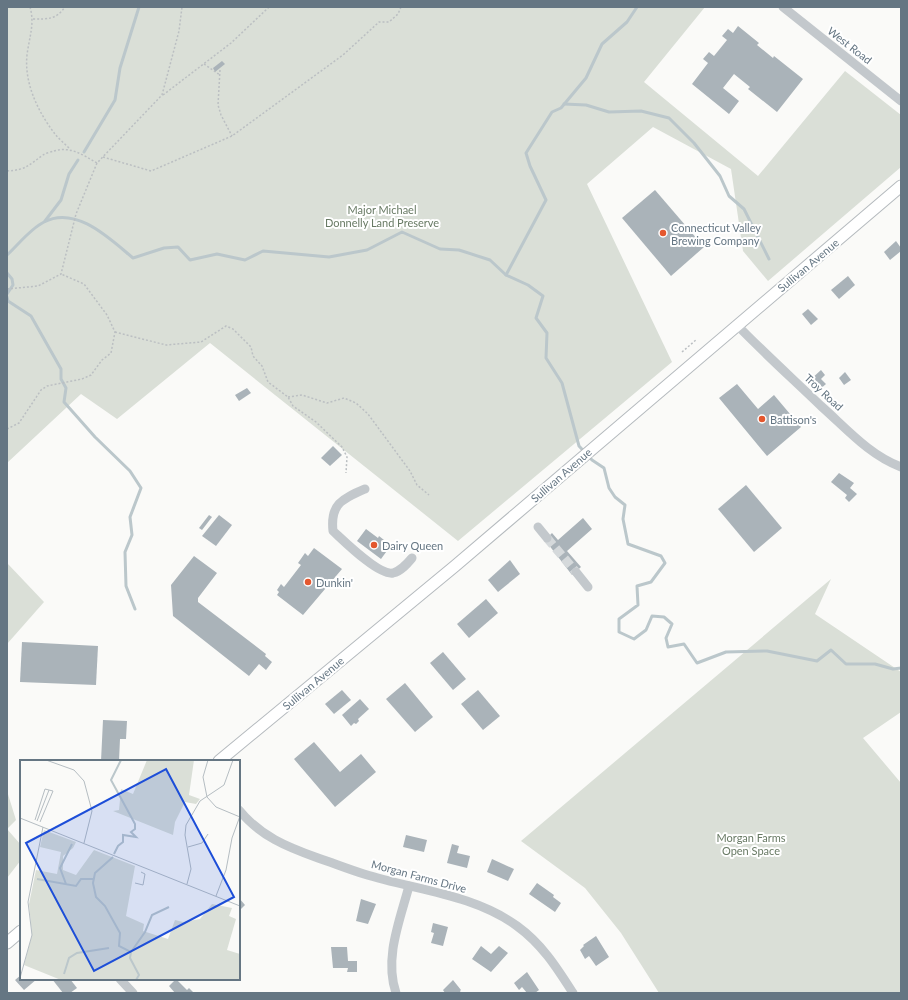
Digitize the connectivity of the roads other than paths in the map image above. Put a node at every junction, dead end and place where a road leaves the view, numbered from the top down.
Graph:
1 (783, 7) edge
2 (901, 101) edge
3 (901, 186) edge
4 (737, 325) junction
5 (901, 467) edge
6 (364, 489) dead end
7 (538, 527) dead end
8 (547, 538) tunnel mouth
9 (412, 558) dead end
10 (576, 572) tunnel mouth
11 (588, 586) dead end
12 (220, 760) edge
13 (240, 811) edge
14 (409, 886) junction
15 (20, 932) edge
16 (7, 943) edge
17 (121, 980) edge
18 (132, 993) edge
19 (396, 993) edge
20 (574, 993) edge

1 - 2 street, West Road
3 - 4 main road, Sullivan Avenue
4 - 5 street, Troy Road
4 - 12 main road, Sullivan Avenue
6 - 9 street
7 - 8 street
10 - 11 street
13 - 14 street, Morgan Farms Drive
14 - 19 street
14 - 20 street, Morgan Farms Drive
15 - 16 main road
17 - 18 street

